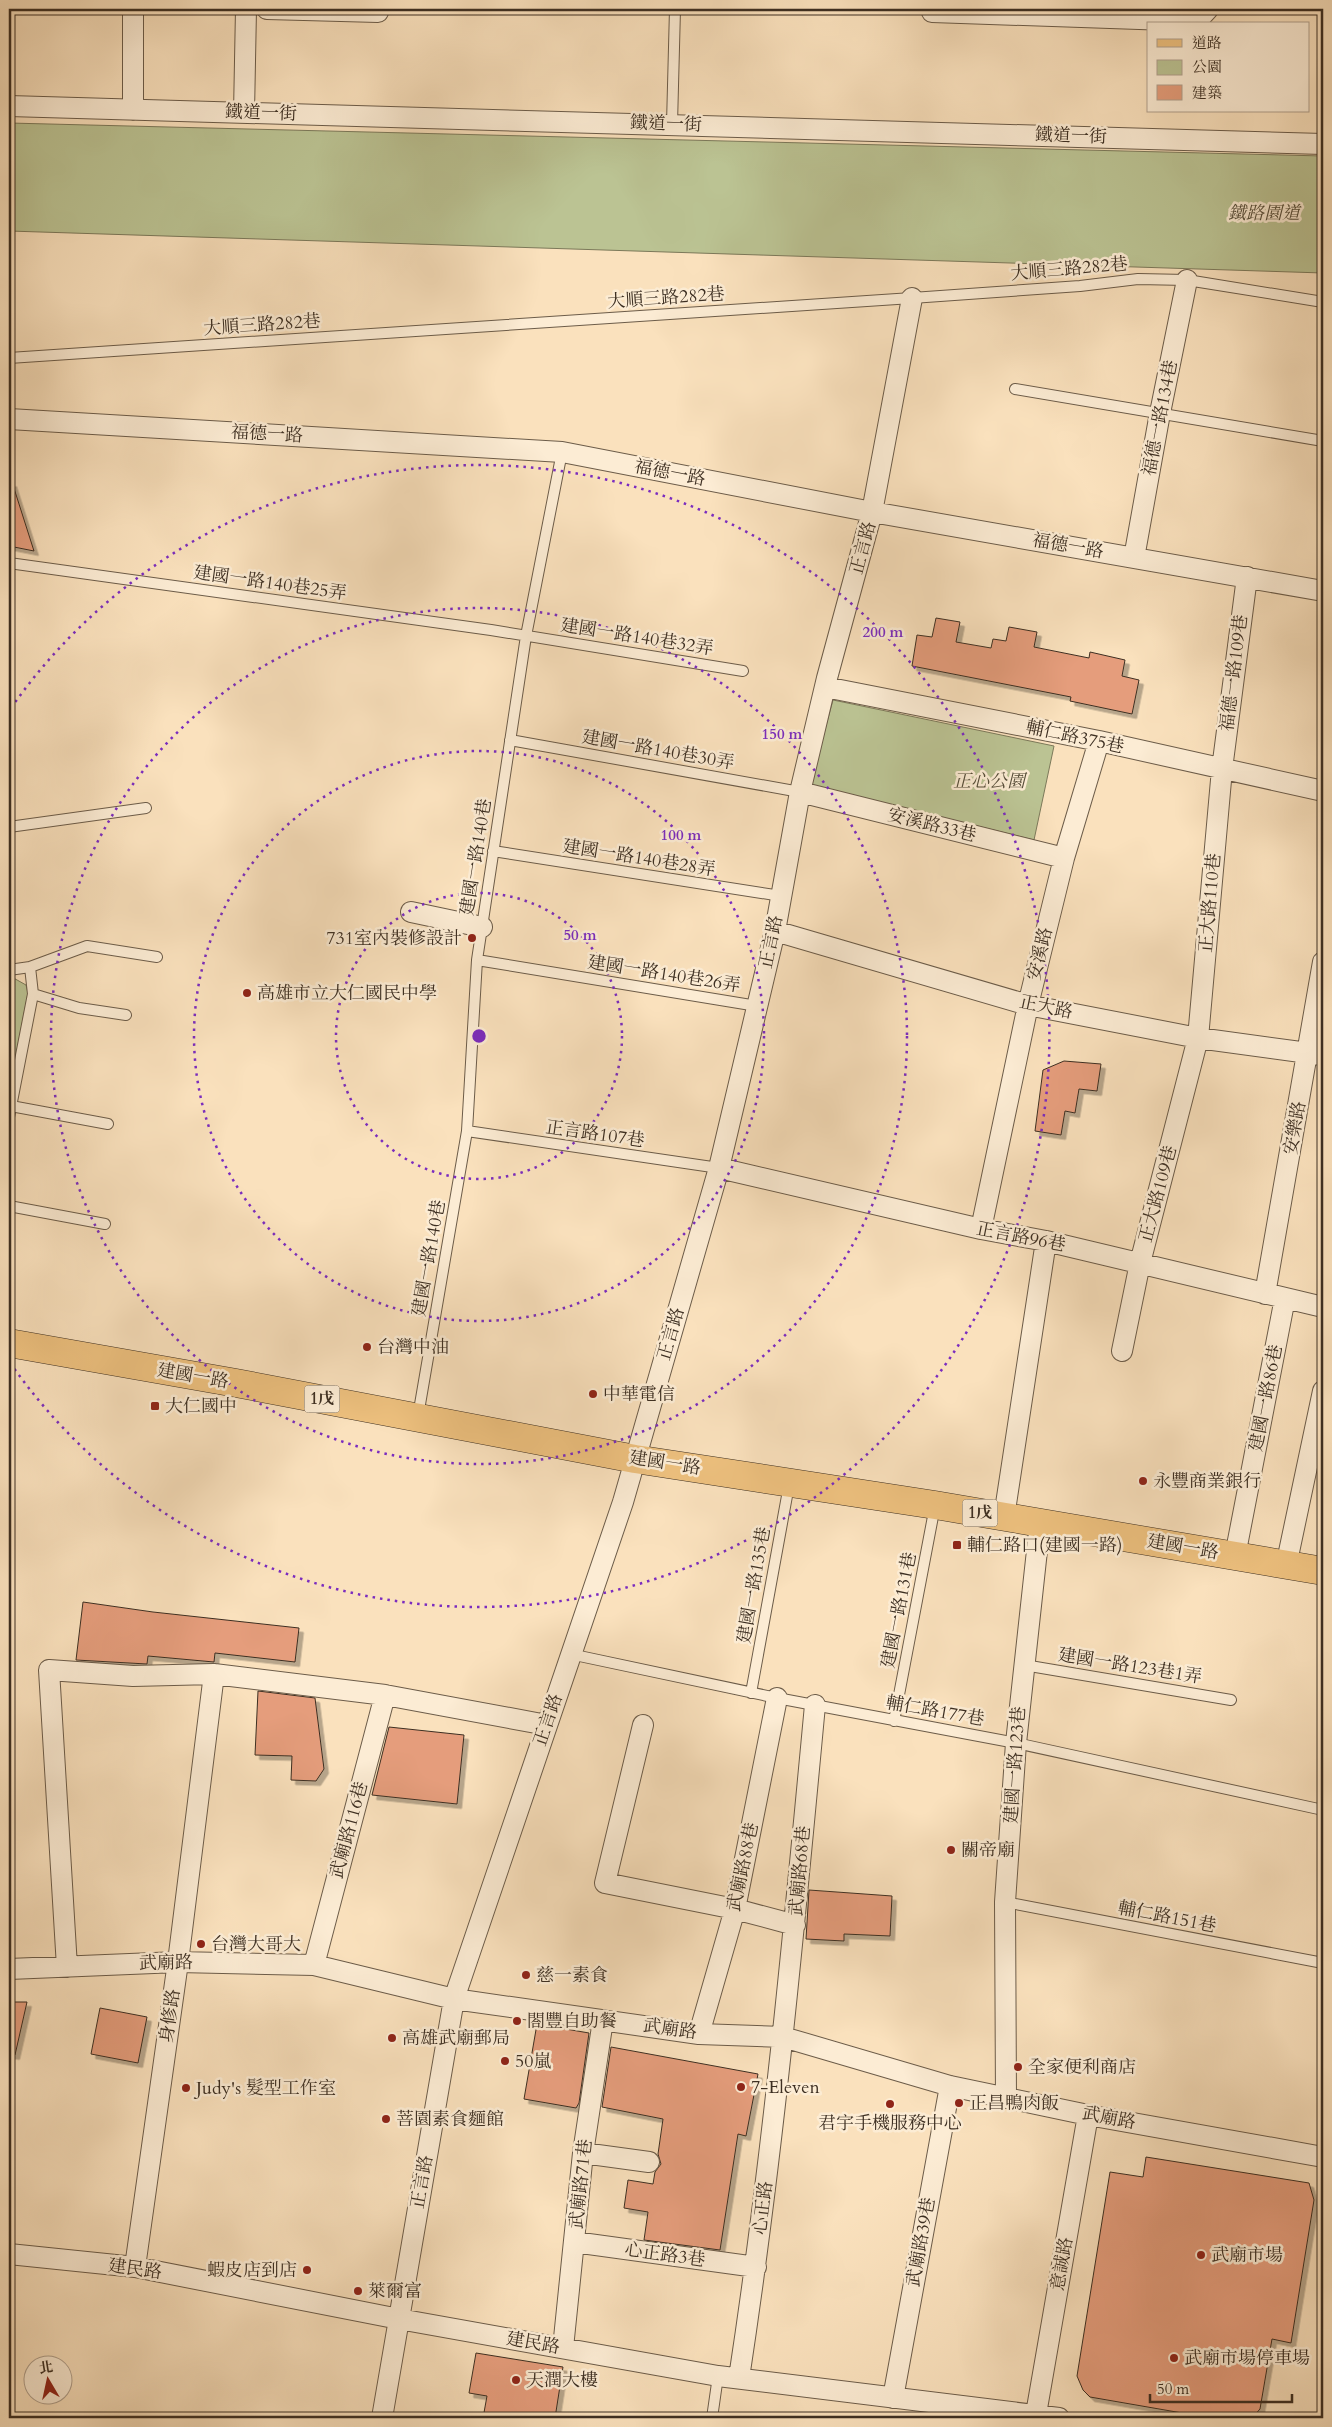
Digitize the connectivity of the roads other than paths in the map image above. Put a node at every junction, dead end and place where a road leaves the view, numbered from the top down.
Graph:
1 (133, 9) edge
2 (246, 9) edge
3 (267, 9) edge
4 (378, 9) edge
5 (675, 9) edge
6 (932, 9) edge
7 (1208, 9) edge
8 (1081, 13) edge
9 (9, 106) edge
10 (133, 110) junction
11 (244, 113) junction
12 (672, 124) junction
13 (1323, 144) edge
14 (1187, 280) junction
15 (912, 298) junction
16 (1323, 302) edge
17 (9, 358) edge
18 (1015, 389) dead end
19 (1160, 413) junction
20 (9, 419) edge
21 (1323, 441) edge
22 (562, 452) junction
23 (872, 512) junction
24 (1134, 558) junction
25 (9, 563) edge
26 (1247, 577) junction
27 (1323, 591) edge
28 (526, 636) junction
29 (743, 671) dead end
30 (825, 687) junction
31 (510, 740) junction
32 (1099, 741) junction
33 (1222, 769) junction
34 (1323, 791) edge
35 (800, 792) junction
36 (146, 808) dead end
37 (9, 826) edge
38 (493, 851) junction
39 (1064, 858) junction
40 (781, 896) junction
41 (411, 912) dead end
42 (482, 927) junction
43 (775, 930) junction
44 (157, 957) dead end
45 (477, 960) junction
46 (1323, 962) edge
47 (30, 967) junction
48 (9, 970) edge
49 (33, 994) junction
50 (1028, 1005) junction
51 (757, 1006) junction
52 (126, 1015) dead end
53 (1198, 1038) junction
54 (1316, 1054) edge
55 (10, 1112) edge
56 (108, 1124) dead end
57 (467, 1131) junction
58 (719, 1168) junction
59 (9, 1206) edge
60 (105, 1224) dead end
61 (981, 1230) junction
62 (1046, 1241) junction
63 (1140, 1263) junction
64 (1265, 1294) junction
65 (1285, 1298) junction
66 (1323, 1307) edge
67 (9, 1343) edge
68 (1122, 1351) dead end
69 (1323, 1391) edge
70 (418, 1417) junction
71 (635, 1458) junction
72 (789, 1482) junction
73 (935, 1505) junction
74 (1004, 1517) junction
75 (1040, 1522) junction
76 (1235, 1556) junction
77 (1286, 1566) junction
78 (1323, 1571) edge
79 (570, 1654) junction
80 (1024, 1665) junction
81 (214, 1674) junction
82 (751, 1693) junction
83 (384, 1695) junction
84 (777, 1698) junction
85 (1231, 1700) dead end
86 (815, 1705) junction
87 (894, 1721) junction
88 (643, 1724) dead end
89 (547, 1725) junction
90 (1016, 1742) junction
91 (1323, 1810) edge
92 (1006, 1902) junction
93 (734, 1909) junction
94 (795, 1925) junction
95 (178, 1962) junction
96 (1323, 1963) edge
97 (314, 1965) junction
98 (67, 1966) junction
99 (9, 1969) edge
100 (454, 1999) junction
101 (603, 2020) junction
102 (699, 2034) junction
103 (783, 2037) junction
104 (950, 2086) junction
105 (1006, 2098) junction
106 (1088, 2115) junction
107 (583, 2153) junction
108 (1323, 2157) edge
109 (649, 2162) dead end
110 (574, 2242) junction
111 (9, 2254) edge
112 (135, 2267) junction
113 (756, 2267) junction
114 (399, 2319) junction
115 (563, 2348) junction
116 (718, 2376) junction
117 (739, 2378) junction
118 (893, 2398) junction
119 (1036, 2414) junction
120 (382, 2418) edge
121 (712, 2418) edge
122 (1059, 2418) edge

1 - 10 street
2 - 11 street
3 - 4 street
5 - 12 lane
6 - 8 street
7 - 8 street
9 - 10 street, 鐵道一街
10 - 11 street, 鐵道一街
11 - 12 street, 鐵道一街
12 - 13 street, 鐵道一街
14 - 15 lane, 大順三路282巷
14 - 16 lane, 大順三路282巷
14 - 19 street, 福德一路134巷
15 - 17 lane, 大順三路282巷
15 - 23 street, 正言路
18 - 19 lane
19 - 21 lane
19 - 24 street, 福德一路134巷
20 - 22 street, 福德一路
22 - 23 street, 福德一路
22 - 28 lane, 建國一路140巷
23 - 24 street, 福德一路
23 - 30 street, 正言路
24 - 26 street, 福德一路
25 - 28 lane, 建國一路140巷25弄
26 - 27 street, 福德一路
26 - 33 street, 福德一路109巷
28 - 29 lane, 建國一路140巷32弄
28 - 31 lane, 建國一路140巷
30 - 32 street, 輔仁路375巷
30 - 35 street, 正言路
31 - 35 lane, 建國一路140巷30弄
31 - 38 lane, 建國一路140巷
32 - 33 street, 輔仁路375巷
32 - 39 street, 安溪路
33 - 34 street, 輔仁路375巷
33 - 53 street, 正大路110巷
35 - 39 street, 安溪路33巷
35 - 40 street, 正言路
36 - 37 lane
38 - 40 lane, 建國一路140巷28弄
38 - 42 lane, 建國一路140巷
39 - 50 street, 安溪路
40 - 43 street, 正言路
41 - 42 street
42 - 45 lane, 建國一路140巷
43 - 50 street, 正大路
43 - 51 street, 正言路
44 - 47 lane
45 - 51 lane, 建國一路140巷26弄
45 - 57 lane, 建國一路140巷
46 - 54 street, 安樂路
47 - 48 lane
47 - 49 lane
49 - 52 lane
49 - 55 lane
50 - 53 street, 正大路
50 - 61 street, 安溪路
51 - 58 street, 正言路
53 - 54 street, 正大路
53 - 63 street, 正大路109巷
54 - 64 street, 安樂路
55 - 56 lane
57 - 58 lane, 正言路107巷
57 - 70 lane, 建國一路140巷
58 - 61 street, 正言路96巷
58 - 71 street, 正言路
59 - 60 lane
61 - 62 street, 正言路96巷
62 - 63 street, 正言路96巷
62 - 74 street
63 - 64 street, 正言路96巷
63 - 68 street, 正大路109巷
64 - 65 street, 正言路96巷
65 - 66 street, 正言路96巷
65 - 76 street, 建國一路86巷
67 - 70 main road, 建國一路 / 1戊
69 - 77 street
70 - 71 main road, 建國一路 / 1戊
71 - 72 main road, 建國一路 / 1戊
71 - 79 street, 正言路
72 - 73 main road, 建國一路 / 1戊
72 - 82 lane, 建國一路135巷
73 - 74 main road, 建國一路 / 1戊
73 - 87 lane, 建國一路131巷
74 - 75 main road, 建國一路 / 1戊
75 - 76 main road, 建國一路 / 1戊
75 - 80 street, 建國一路123巷
76 - 77 main road, 建國一路 / 1戊
77 - 78 main road, 建國一路 / 1戊
79 - 82 lane, 輔仁路177巷
79 - 89 street, 正言路
80 - 85 lane, 建國一路123巷1弄
80 - 90 street, 建國一路123巷
81 - 83 street
81 - 95 street, 身修路
81 - 98 street
82 - 84 lane, 輔仁路177巷
83 - 89 street
83 - 97 street, 武廟路116巷
84 - 86 lane, 輔仁路177巷
84 - 93 street, 武廟路88巷
86 - 87 lane, 輔仁路177巷
86 - 94 street, 武廟路68巷
87 - 90 lane, 輔仁路177巷
88 - 93 street
89 - 100 street, 正言路
90 - 91 lane, 輔仁路177巷
90 - 92 street, 建國一路123巷
92 - 96 lane, 輔仁路151巷
92 - 105 street, 建國一路123巷
93 - 94 street
93 - 102 street, 武廟路88巷
94 - 103 street, 武廟路68巷
95 - 97 street, 武廟路
95 - 98 street, 武廟路
95 - 112 street, 身修路
97 - 100 street, 武廟路
98 - 99 street, 武廟路
100 - 101 street, 武廟路
100 - 114 street, 正言路
101 - 102 street, 武廟路
101 - 107 street, 武廟路71巷
102 - 103 street, 武廟路
103 - 104 street, 武廟路
103 - 113 street, 心正路
104 - 105 street, 武廟路
104 - 118 street, 武廟路39巷
105 - 106 street, 武廟路
106 - 108 street, 武廟路
106 - 119 street, 意誠路
107 - 109 street
107 - 110 street, 武廟路71巷
110 - 113 street, 心正路3巷
110 - 115 street, 武廟路71巷
111 - 112 street, 建民路
112 - 114 street, 建民路
113 - 117 street, 心正路
114 - 115 street, 建民路
114 - 120 street, 正言路
115 - 116 street, 建民路
116 - 117 street, 建民路
116 - 121 lane
117 - 118 street, 建民路
118 - 119 street, 建民路
119 - 122 street, 建民路

